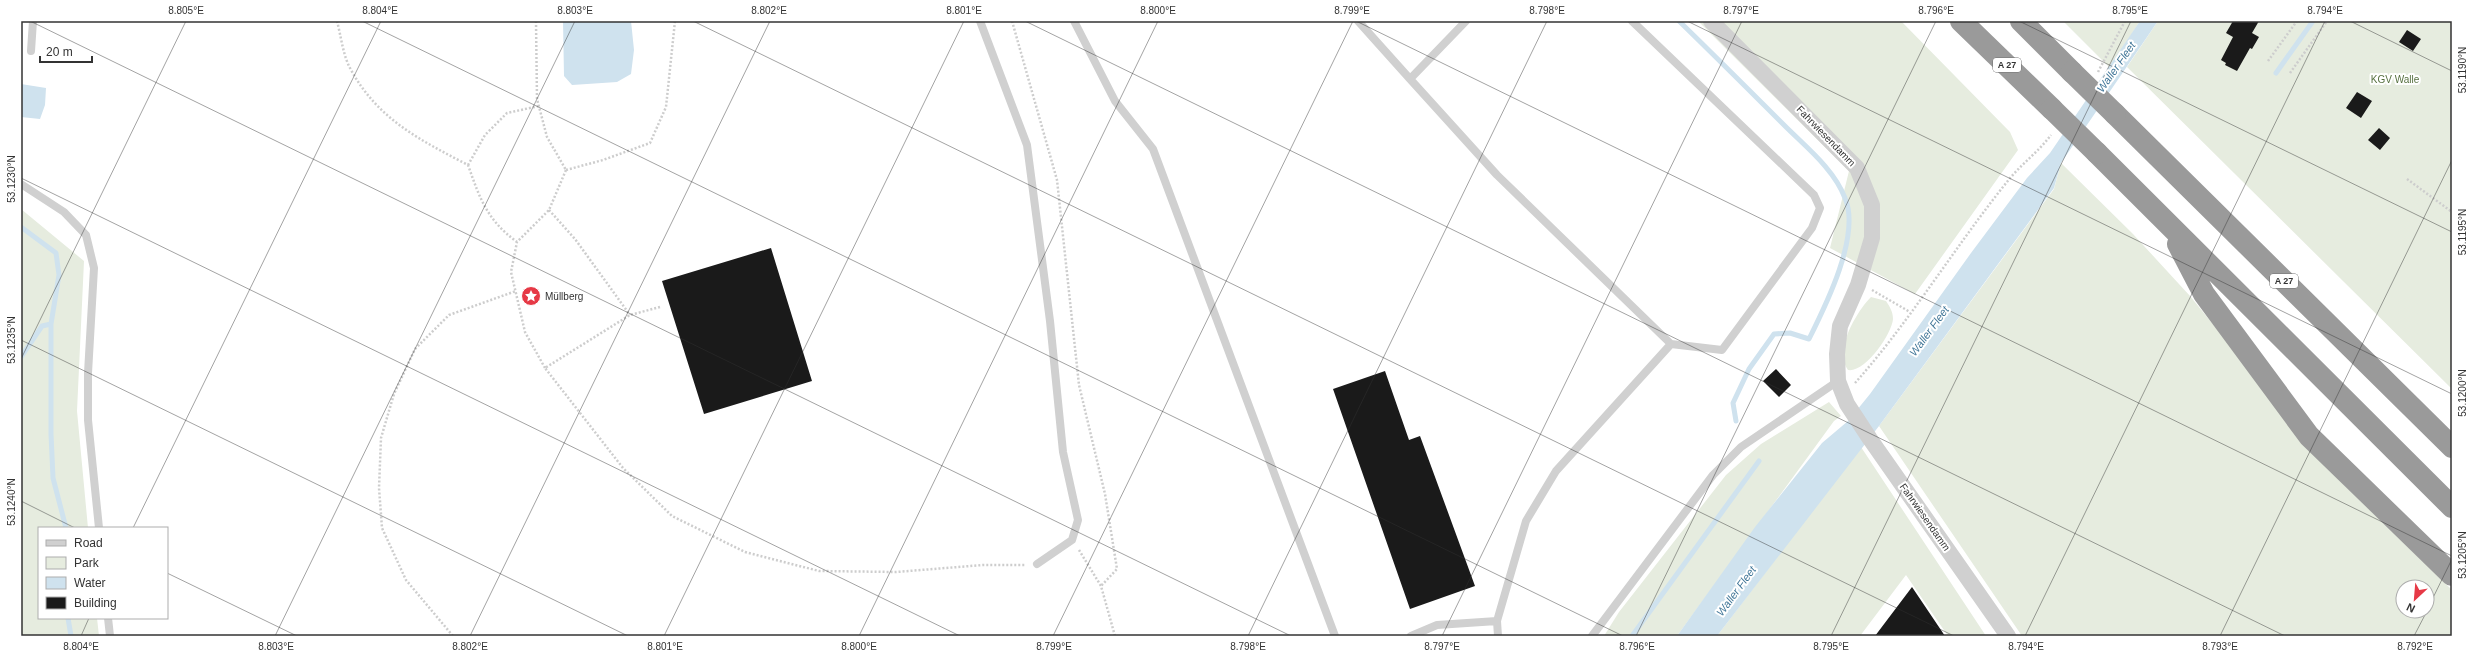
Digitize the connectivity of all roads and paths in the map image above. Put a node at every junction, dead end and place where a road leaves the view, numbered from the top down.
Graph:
1 (33, 21) edge
2 (337, 21) edge
3 (536, 21) edge
4 (675, 21) edge
5 (980, 21) edge
6 (1012, 21) edge
7 (1358, 21) edge
8 (1466, 21) edge
9 (1632, 21) edge
10 (1711, 21) edge
11 (1961, 21) edge
12 (2021, 21) edge
13 (2125, 21) edge
14 (2296, 21) edge
15 (2328, 21) edge
16 (1075, 22) edge
17 (31, 51) dead end
18 (2268, 61) dead end
19 (2105, 63) dead end
20 (2290, 74) dead end
21 (1410, 79) junction
22 (539, 106) junction
23 (2040, 150) dead end
24 (468, 165) junction
25 (566, 170) junction
26 (2407, 179) dead end
27 (21, 184) edge
28 (549, 210) junction
29 (2452, 212) edge
30 (2167, 224) junction
31 (518, 242) junction
32 (1858, 285) junction
33 (516, 291) junction
34 (660, 306) dead end
35 (1910, 312) junction
36 (630, 315) junction
37 (1671, 344) junction
38 (546, 368) junction
39 (1838, 380) junction
40 (1846, 400) junction
41 (2452, 447) edge
42 (2452, 507) edge
43 (99, 527) edge
44 (1072, 540) junction
45 (1037, 564) joint
46 (2452, 575) edge
47 (1101, 586) junction
48 (108, 619) edge
49 (1497, 620) junction
50 (110, 636) edge
51 (453, 636) edge
52 (1115, 636) edge
53 (1335, 636) edge
54 (1411, 636) edge
55 (1498, 636) edge
56 (1592, 636) edge
57 (2008, 636) edge

1 - 17 lane
2 - 24 path
3 - 22 path
4 - 25 path
5 - 44 lane
6 - 47 path
7 - 21 lane
8 - 21 lane
9 - 37 lane
10 - 32 street, Fahrwiesendamm
11 - 30 highway, A 27, bridge
12 - 41 highway, A 27, bridge
13 - 19 path
14 - 18 path
15 - 20 path
16 - 53 lane
21 - 37 lane
22 - 24 path
22 - 25 path
23 - 35 path
24 - 31 path
25 - 28 path
26 - 29 path
27 - 43 lane
28 - 31 path
28 - 36 path
30 - 42 highway, A 27
30 - 46 highway
31 - 33 path
32 - 35 path
32 - 39 street, Fahrwiesendamm
33 - 38 path
33 - 51 path
34 - 36 path
35 - 40 path
36 - 38 path
37 - 49 lane
38 - 45 path
39 - 40 street, Fahrwiesendamm
39 - 56 lane
40 - 57 street, Fahrwiesendamm
44 - 45 lane
44 - 47 path
47 - 52 path
48 - 50 lane
49 - 54 lane
49 - 55 lane

